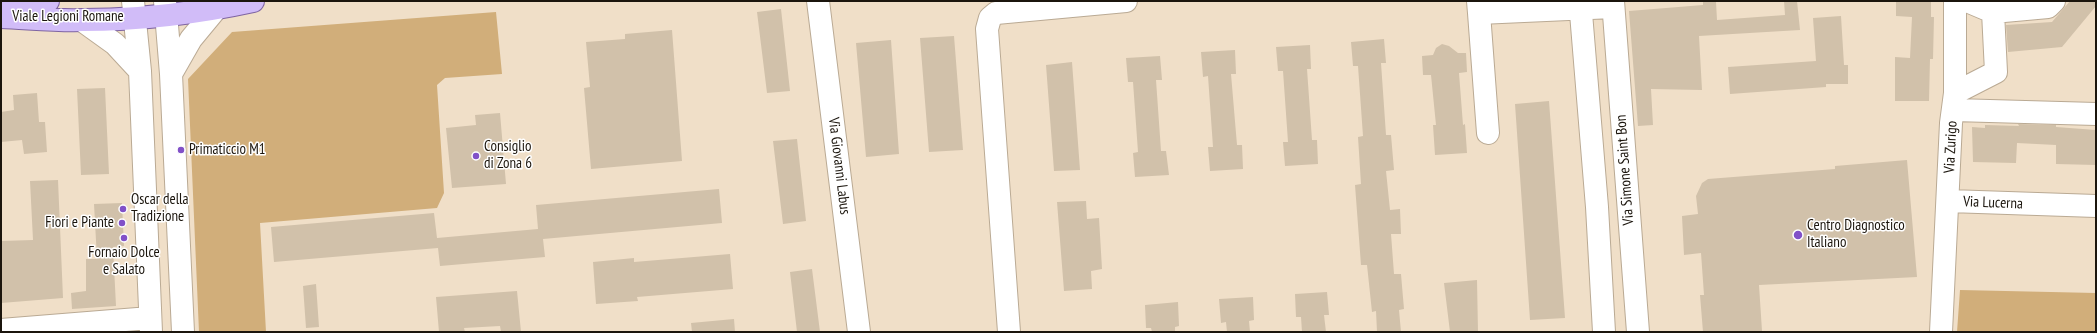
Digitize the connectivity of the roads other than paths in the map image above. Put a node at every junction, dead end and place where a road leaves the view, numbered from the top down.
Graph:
1 (48, 1) edge
2 (253, 1) edge
3 (818, 1) edge
4 (1126, 1) edge
5 (1954, 1) edge
6 (1966, 1) edge
7 (2054, 1) edge
8 (1613, 4) edge
9 (1581, 5) edge
10 (1479, 7) edge
11 (165, 8) edge
12 (134, 9) edge
13 (215, 10) junction
14 (1, 11) edge
15 (1993, 12) junction
16 (1, 17) edge
17 (83, 20) junction
18 (140, 71) junction
19 (171, 74) junction
20 (1955, 102) junction
21 (2096, 114) edge
22 (143, 123) junction
23 (173, 128) junction
24 (1488, 133) dead end
25 (1949, 201) junction
26 (1627, 206) junction
27 (2096, 206) edge
28 (1597, 207) junction
29 (151, 325) edge
30 (1, 330) edge
31 (183, 332) edge
32 (859, 332) edge
33 (1009, 332) edge
34 (1604, 332) edge
35 (1638, 332) edge
36 (1941, 332) edge

1 - 14 main road, Viale Legioni Romane
2 - 13 main road, Viale Legioni Romane
3 - 32 street, Via Giovanni Labus
4 - 33 street
5 - 20 street, Via Zurigo
6 - 15 street
7 - 15 street
8 - 9 street, Via Simone Saint Bon
8 - 26 street, Via Simone Saint Bon
9 - 10 street
9 - 28 street, Via Simone Saint Bon
10 - 24 street
11 - 12 main road, Viale Legioni Romane
11 - 13 main road, Viale Legioni Romane
11 - 19 street
12 - 17 main road, Viale Legioni Romane
12 - 18 street
13 - 19 street
15 - 20 street
16 - 17 main road, Viale Legioni Romane
17 - 18 street
18 - 22 street
19 - 23 street
20 - 21 street
20 - 25 street, Via Zurigo
22 - 23 street
22 - 29 street
23 - 31 street
25 - 27 street, Via Lucerna
25 - 36 street, Via Lucerna
26 - 28 street
26 - 35 street, Via Simone Saint Bon
28 - 34 street, Via Simone Saint Bon
29 - 30 street

